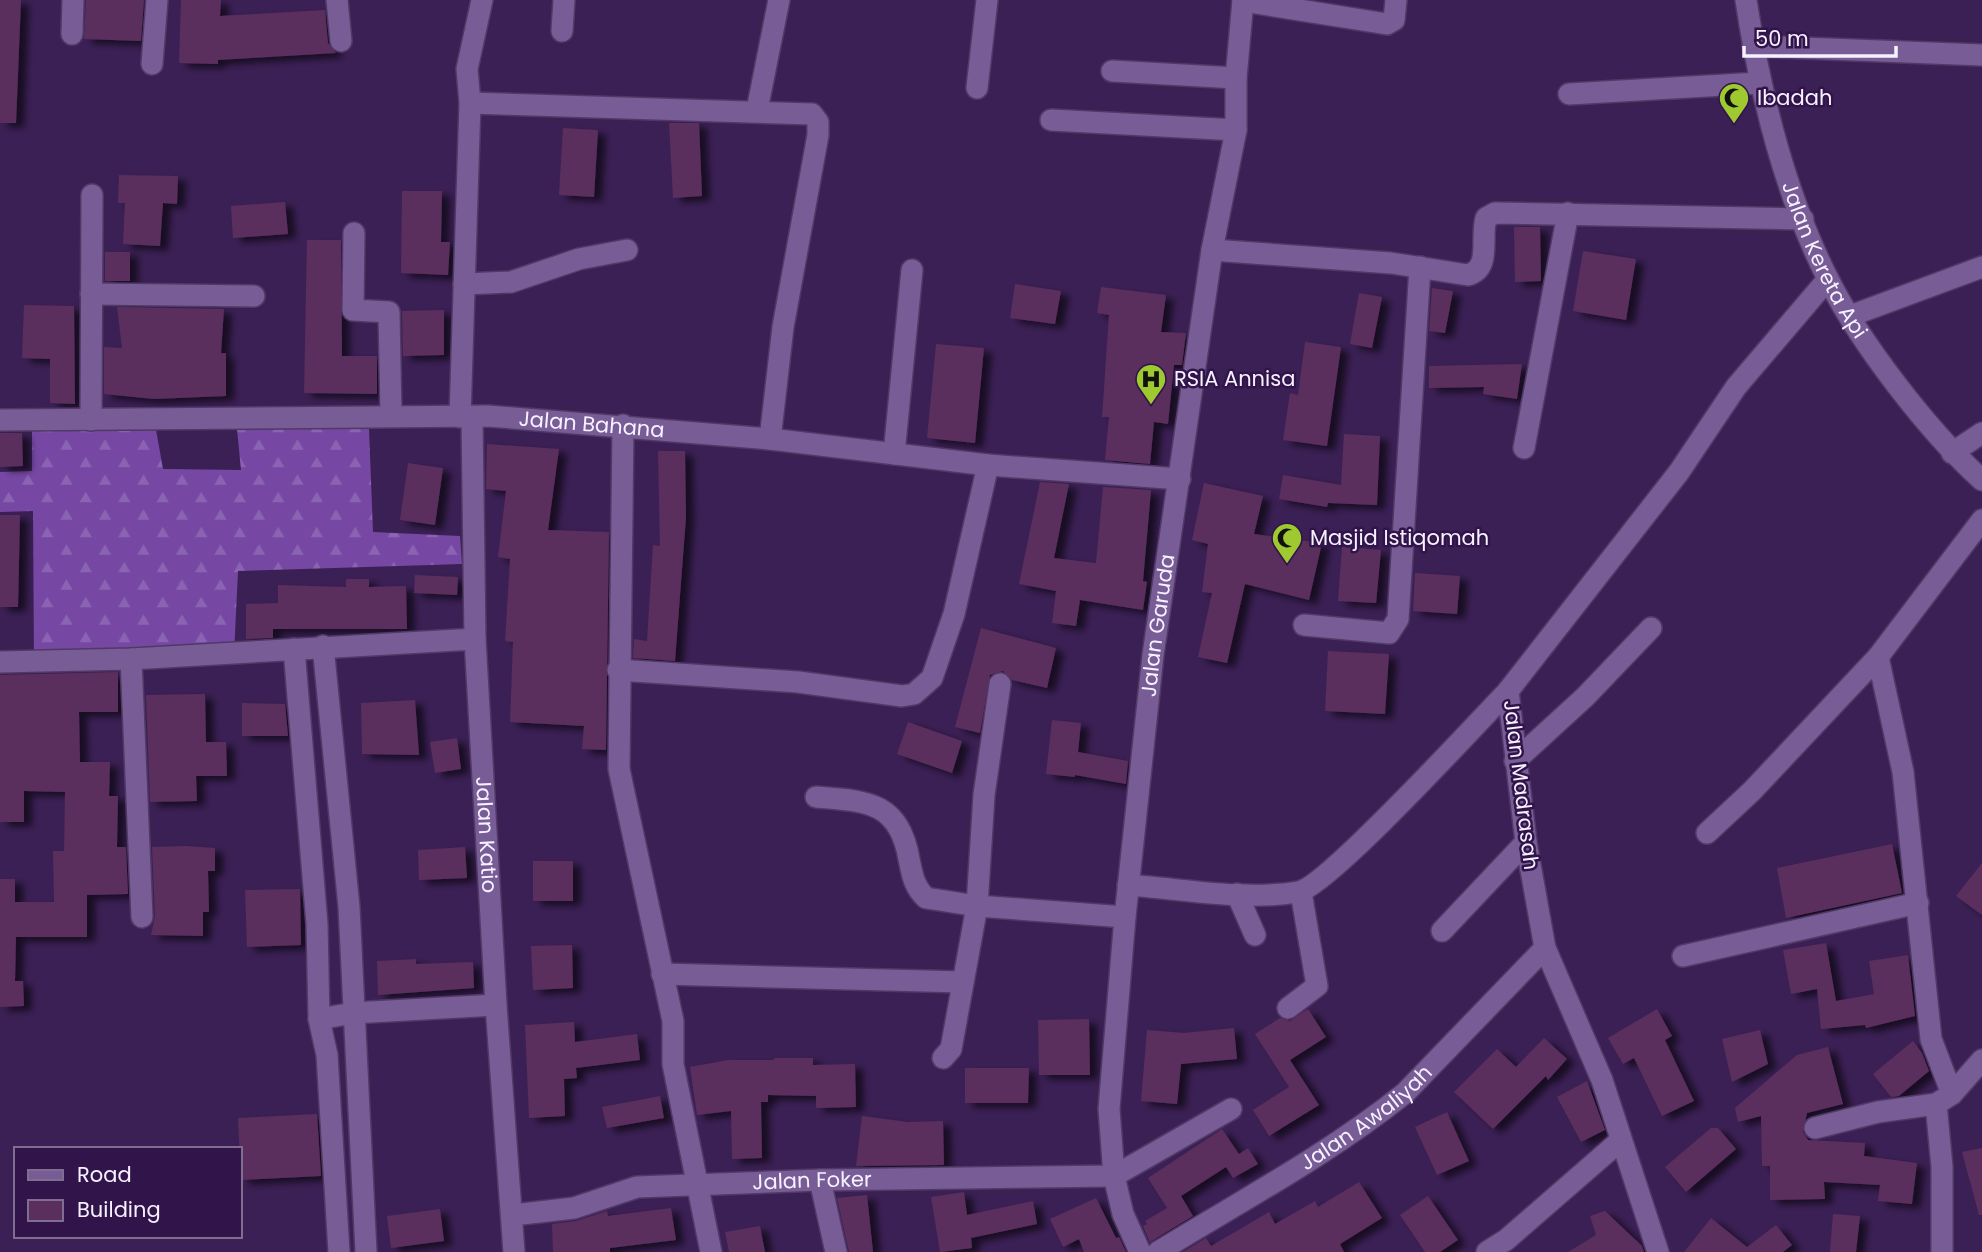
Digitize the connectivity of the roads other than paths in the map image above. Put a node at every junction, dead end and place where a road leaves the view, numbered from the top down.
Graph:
1 (73, 0) edge
2 (157, 0) edge
3 (337, 0) edge
4 (482, 0) edge
5 (564, 0) edge
6 (779, 0) edge
7 (986, 0) edge
8 (1243, 0) edge
9 (1396, 0) edge
10 (1746, 0) edge
11 (562, 31) dead end
12 (72, 34) dead end
13 (341, 41) dead end
14 (1753, 46) junction
15 (1982, 55) edge
16 (152, 64) dead end
17 (1112, 71) dead end
18 (1236, 78) junction
19 (1759, 83) junction
20 (977, 88) dead end
21 (1569, 94) dead end
22 (470, 103) junction
23 (757, 110) junction
24 (1051, 120) dead end
25 (1236, 130) junction
26 (93, 195) dead end
27 (1569, 213) junction
28 (1803, 219) junction
29 (354, 233) dead end
30 (627, 250) dead end
31 (1212, 250) junction
32 (1420, 267) junction
33 (1982, 267) edge
34 (912, 270) dead end
35 (1828, 279) junction
36 (464, 284) junction
37 (91, 294) junction
38 (254, 296) dead end
39 (1850, 316) junction
40 (391, 415) junction
41 (466, 417) junction
42 (91, 420) junction
43 (0, 421) edge
44 (623, 425) junction
45 (1982, 433) edge
46 (770, 439) junction
47 (1524, 448) dead end
48 (1952, 453) junction
49 (894, 454) junction
50 (988, 465) junction
51 (1180, 479) junction
52 (1982, 480) edge
53 (1982, 520) edge
54 (1304, 625) dead end
55 (1651, 628) dead end
56 (475, 639) junction
57 (323, 646) junction
58 (294, 649) junction
59 (1878, 657) junction
60 (131, 659) junction
61 (0, 662) edge
62 (618, 670) junction
63 (1000, 684) dead end
64 (1508, 691) junction
65 (1515, 761) junction
66 (816, 797) dead end
67 (340, 824) junction
68 (307, 830) junction
69 (1707, 833) dead end
70 (1526, 842) junction
71 (1128, 885) junction
72 (1301, 892) junction
73 (1237, 894) junction
74 (1918, 903) junction
75 (977, 906) junction
76 (142, 917) dead end
77 (1125, 917) junction
78 (1441, 930) dead end
79 (1255, 935) dead end
80 (1545, 948) junction
81 (1683, 956) dead end
82 (662, 974) junction
83 (963, 982) junction
84 (496, 1005) junction
85 (1288, 1008) dead end
86 (353, 1013) junction
87 (319, 1018) junction
88 (943, 1058) dead end
89 (1982, 1060) edge
90 (1944, 1099) junction
91 (1231, 1109) dead end
92 (1815, 1128) dead end
93 (1621, 1140) junction
94 (1114, 1176) junction
95 (820, 1180) junction
96 (697, 1185) junction
97 (513, 1215) junction
98 (339, 1248) edge
99 (365, 1248) edge
100 (1944, 1250) edge
101 (514, 1252) edge
102 (711, 1252) edge
103 (836, 1252) edge
104 (1140, 1252) edge
105 (1158, 1252) edge
106 (1487, 1252) edge
107 (1658, 1252) edge

1 - 12 street
2 - 16 street
3 - 13 street
4 - 22 street, Jalan Katio
5 - 11 street
6 - 23 street
7 - 20 street
8 - 9 street
8 - 18 street, Jalan Garuda
10 - 14 street, Jalan Kereta Api
14 - 15 street
14 - 19 street, Jalan Kereta Api
17 - 18 street
18 - 25 street, Jalan Garuda
19 - 21 street
19 - 28 street, Jalan Kereta Api
22 - 23 street
22 - 36 street, Jalan Katio
23 - 46 street
24 - 25 street
25 - 31 street, Jalan Garuda
26 - 37 street
27 - 28 street
27 - 32 street
27 - 47 street
28 - 35 street, Jalan Kereta Api
29 - 40 street
30 - 36 street
31 - 32 street
31 - 51 street, Jalan Garuda
32 - 54 street
33 - 39 street
34 - 49 street
35 - 39 street, Jalan Kereta Api
35 - 64 street, Jalan Madrasah
36 - 41 street, Jalan Katio
37 - 38 street
37 - 42 street
39 - 48 street, Jalan Kereta Api
40 - 41 street, Jalan Bahana
40 - 42 street, Jalan Bahana
41 - 44 street, Jalan Bahana
41 - 56 street, Jalan Katio
42 - 43 street, Jalan Bahana
44 - 46 street, Jalan Bahana
44 - 62 street
45 - 48 street
46 - 49 street, Jalan Bahana
48 - 52 street, Jalan Kereta Api
49 - 50 street, Jalan Bahana
50 - 51 street, Jalan Bahana
50 - 62 street
51 - 71 street, Jalan Garuda
53 - 59 street
55 - 65 street
56 - 57 street
56 - 84 street, Jalan Katio
57 - 58 street
57 - 67 street
58 - 60 street
58 - 68 street
59 - 69 street
59 - 74 street
60 - 61 street
60 - 76 street
62 - 82 street
63 - 75 street
64 - 65 street, Jalan Madrasah
64 - 72 street
65 - 70 street, Jalan Madrasah
66 - 75 street
67 - 68 street
67 - 86 street
68 - 87 street
70 - 78 street
70 - 80 street, Jalan Madrasah
71 - 73 street
71 - 77 street, Jalan Garuda
72 - 73 street
72 - 85 street
73 - 79 street
74 - 81 street
74 - 90 street
75 - 77 street
75 - 83 street
77 - 94 street, Jalan Garuda
80 - 93 street, Jalan Madrasah
80 - 105 street, Jalan Awaliyah
82 - 83 street
82 - 96 street
83 - 88 street
84 - 86 street
84 - 97 street, Jalan Katio
86 - 87 street
86 - 99 street
87 - 98 street
89 - 90 street
90 - 92 street
90 - 100 street
91 - 94 street
93 - 106 street
93 - 107 street, Jalan Madrasah
94 - 95 street, Jalan Foker
94 - 104 street, Jalan Garuda
95 - 96 street, Jalan Foker
95 - 103 street
96 - 97 street, Jalan Foker
96 - 102 street
97 - 101 street, Jalan Katio
98 - 99 street

